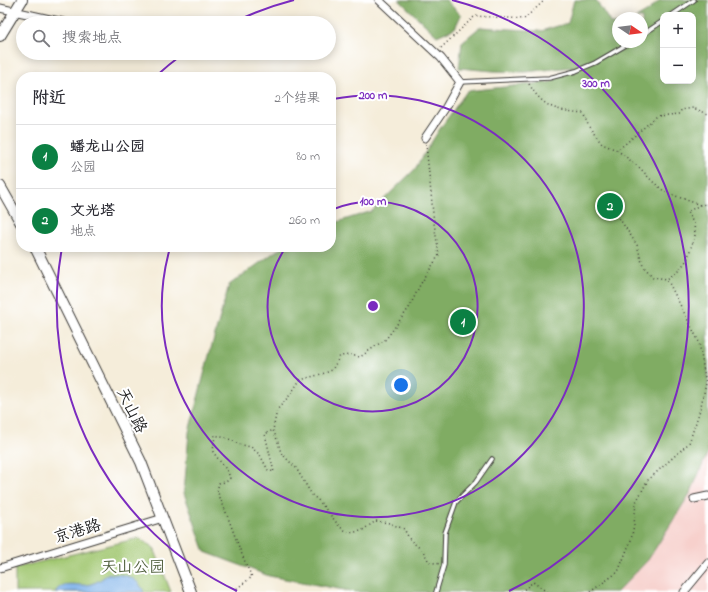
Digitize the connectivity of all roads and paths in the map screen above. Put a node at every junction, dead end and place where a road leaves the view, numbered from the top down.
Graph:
1 (22, 0) edge
2 (379, 0) edge
3 (545, 0) edge
4 (694, 0) edge
5 (0, 8) edge
6 (16, 11) junction
7 (676, 12) edge
8 (38, 16) edge
9 (660, 23) edge
10 (648, 31) edge
11 (0, 36) edge
12 (621, 48) edge
13 (435, 53) junction
14 (526, 79) junction
15 (460, 82) junction
16 (708, 114) edge
17 (425, 138) joint
18 (617, 150) junction
19 (0, 186) edge
20 (708, 204) edge
21 (700, 205) junction
22 (16, 214) edge
23 (617, 215) dead end
24 (37, 252) edge
25 (667, 279) junction
26 (273, 430) junction
27 (492, 459) dead end
28 (708, 496) edge
29 (694, 499) dead end
30 (163, 518) junction
31 (708, 563) edge
32 (444, 565) junction
33 (0, 568) edge
34 (191, 592) edge
35 (236, 592) edge
36 (436, 592) edge
37 (521, 592) edge
38 (547, 592) edge
39 (590, 592) edge
40 (684, 592) edge

1 - 6 street
2 - 13 street
3 - 13 path
4 - 7 lane
5 - 6 street
6 - 8 street
6 - 11 street
9 - 10 lane
12 - 14 lane
13 - 15 street
14 - 15 lane
14 - 18 path
15 - 17 street
16 - 18 path
17 - 26 path
18 - 21 path
19 - 22 street
20 - 21 path
21 - 25 path
23 - 25 path
24 - 30 street, 天山路
25 - 39 path
26 - 32 path
26 - 35 path
27 - 32 lane
28 - 29 street
30 - 33 street, 京港路
30 - 34 street, 天山路
31 - 40 street
32 - 36 lane
37 - 38 path

